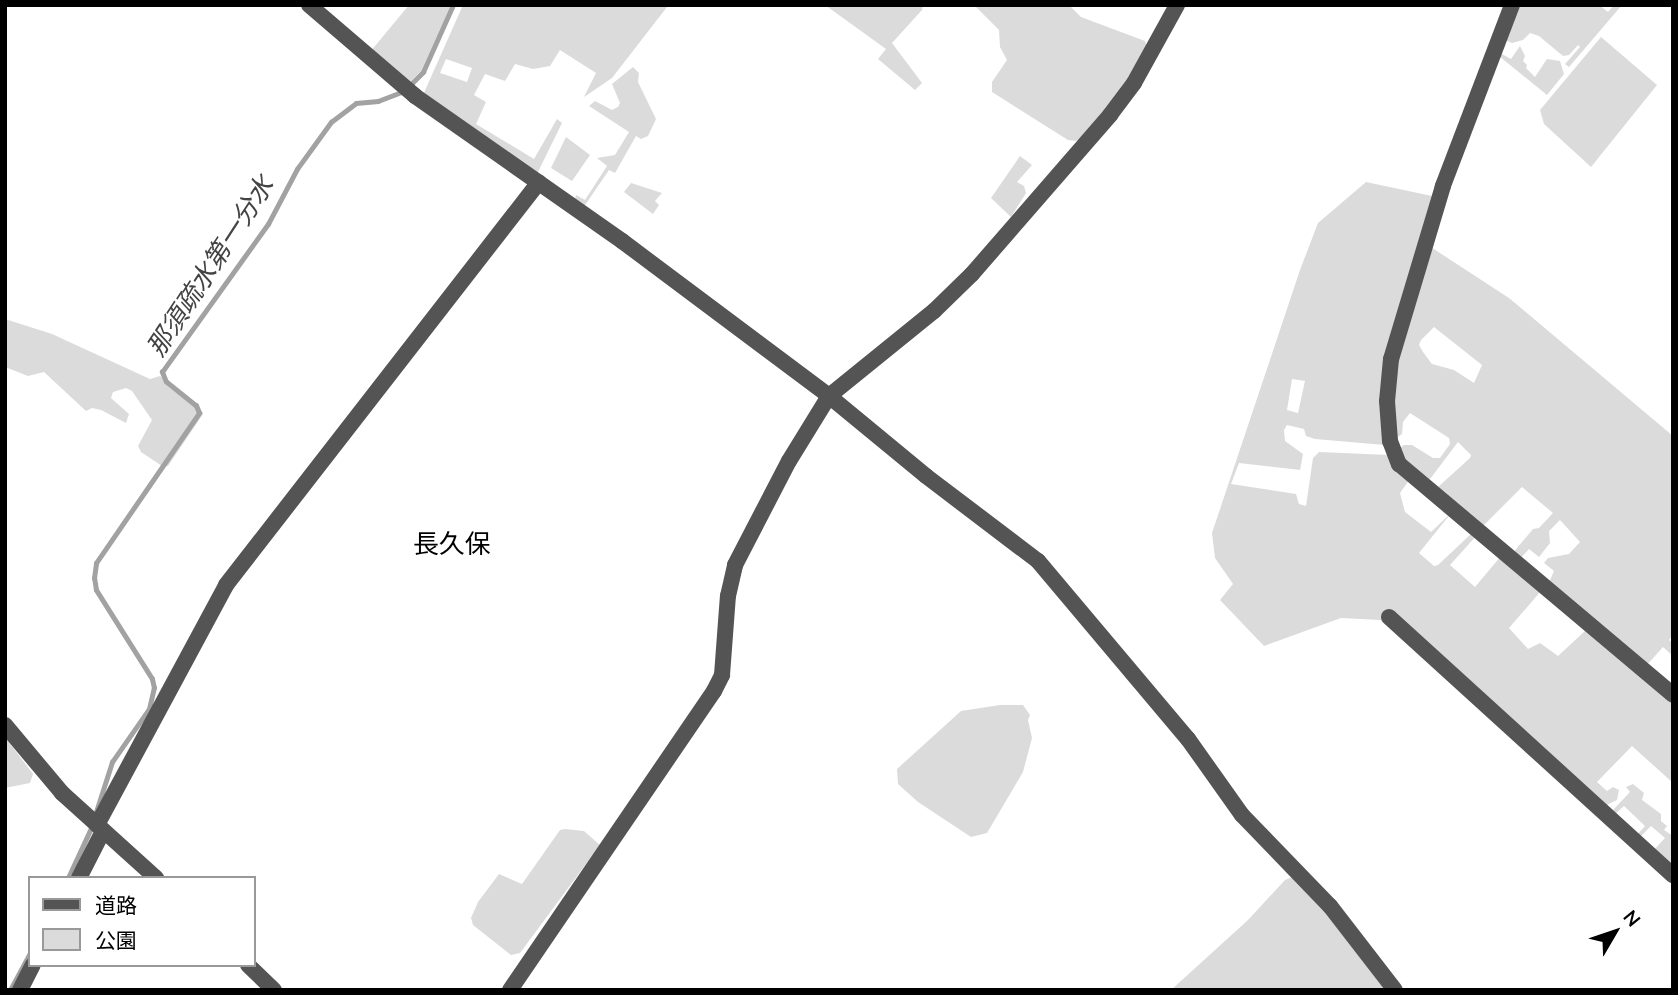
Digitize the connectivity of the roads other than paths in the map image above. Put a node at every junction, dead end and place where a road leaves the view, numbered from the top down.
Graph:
1 (309, 5) edge
2 (1178, 5) edge
3 (1512, 5) edge
4 (539, 182) junction
5 (829, 396) junction
6 (1389, 617) dead end
7 (1673, 695) edge
8 (5, 725) edge
9 (100, 828) junction
10 (1673, 875) edge
11 (80, 876) edge
12 (154, 876) edge
13 (32, 967) edge
14 (250, 967) edge
15 (20, 990) edge
16 (274, 990) edge
17 (510, 990) edge
18 (1395, 990) edge

1 - 4 street
2 - 5 street
3 - 7 street
4 - 5 street
4 - 9 street
5 - 17 street
5 - 18 street
6 - 10 street
8 - 9 street
9 - 11 street
9 - 12 street
13 - 15 street
14 - 16 street

